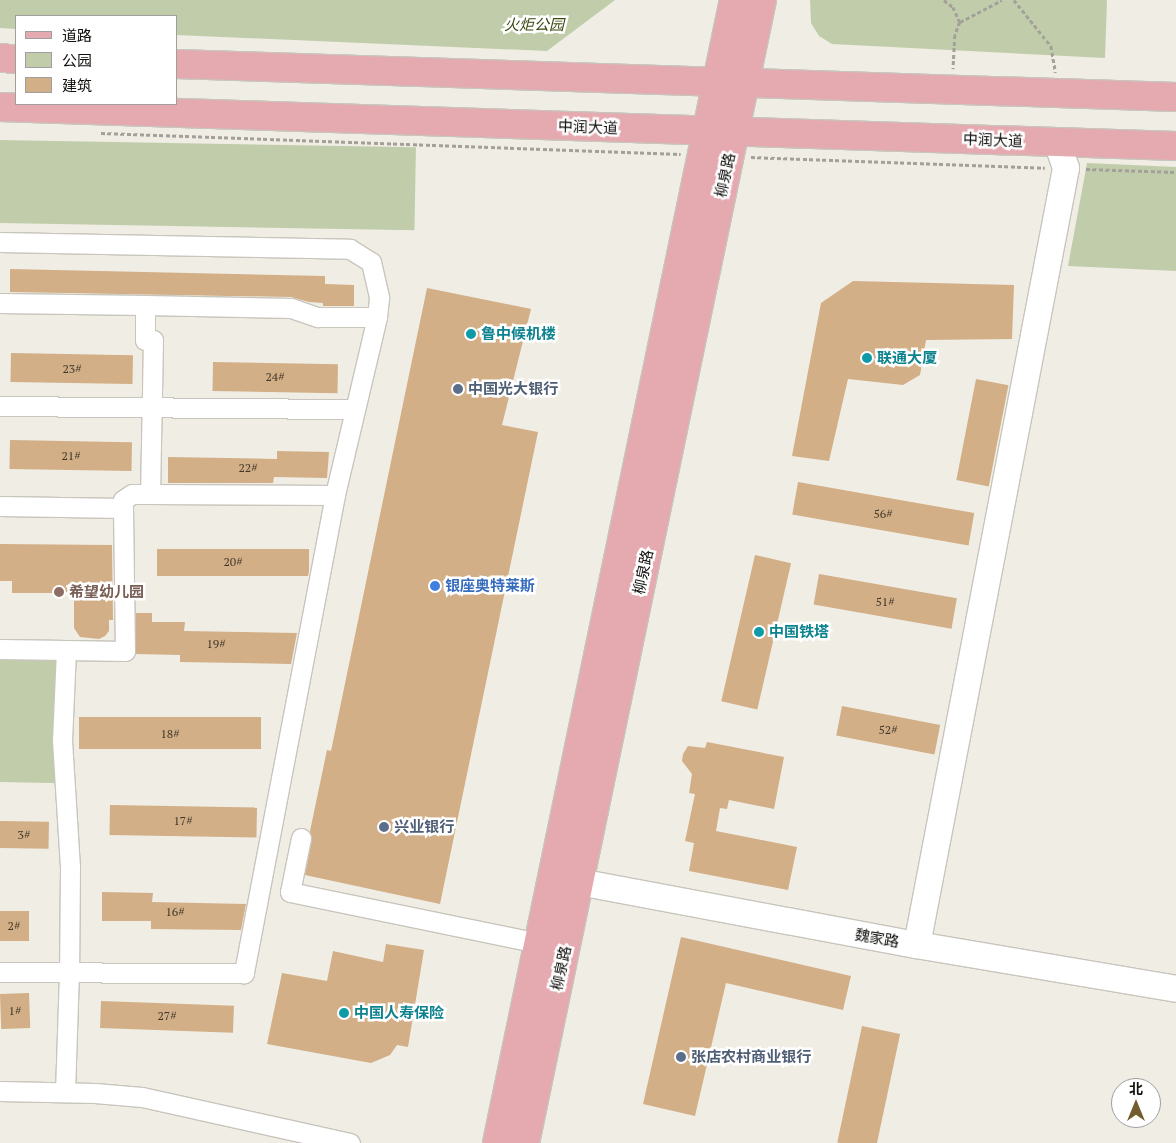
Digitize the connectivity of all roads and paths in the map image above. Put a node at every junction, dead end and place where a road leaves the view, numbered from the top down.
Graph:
1 (734, 0) edge
2 (762, 0) edge
3 (944, 0) edge
4 (1002, 0) edge
5 (1014, 0) edge
6 (960, 22) junction
7 (0, 58) edge
8 (15, 59) edge
9 (178, 64) edge
10 (717, 82) junction
11 (744, 83) junction
12 (952, 89) junction
13 (1060, 93) junction
14 (1176, 97) edge
15 (0, 107) edge
16 (99, 133) dead end
17 (1057, 142) junction
18 (704, 143) junction
19 (732, 144) junction
20 (1176, 146) edge
21 (1066, 168) junction
22 (1176, 172) edge
23 (0, 242) edge
24 (0, 303) edge
25 (145, 305) junction
26 (377, 317) junction
27 (0, 406) edge
28 (151, 408) junction
29 (355, 409) junction
30 (150, 494) junction
31 (335, 495) junction
32 (0, 506) edge
33 (123, 508) junction
34 (0, 649) edge
35 (66, 650) junction
36 (301, 838) dead end
37 (579, 882) junction
38 (538, 944) junction
39 (917, 945) junction
40 (0, 972) edge
41 (69, 972) junction
42 (1176, 989) edge
43 (0, 1092) edge
44 (65, 1092) junction
45 (350, 1143) edge
46 (497, 1143) edge
47 (525, 1143) edge

1 - 10 main road, 柳泉路
2 - 11 main road, 柳泉路
3 - 6 path
4 - 6 path
5 - 13 path
6 - 12 path
7 - 8 main road
9 - 10 main road
10 - 11 main road
10 - 18 main road, 柳泉路
11 - 12 main road
11 - 19 main road, 柳泉路
12 - 13 main road
13 - 14 main road
15 - 18 main road, 中润大道
16 - 18 path
17 - 19 main road, 中润大道
17 - 20 main road, 中润大道
17 - 21 street
18 - 19 main road, 中润大道
18 - 38 main road, 柳泉路
19 - 21 path
19 - 37 main road, 柳泉路
21 - 22 path
21 - 39 street
23 - 26 street
24 - 25 street
25 - 26 street
25 - 28 street
26 - 29 street
27 - 28 street
28 - 29 street
28 - 30 street
29 - 31 street
30 - 31 street
30 - 33 street
31 - 41 street
32 - 33 street
33 - 35 street
34 - 35 street
35 - 41 street
36 - 38 street
37 - 39 street, 魏家路
37 - 47 main road, 柳泉路
38 - 46 main road, 柳泉路
39 - 42 street, 魏家路
40 - 41 street
41 - 44 street
43 - 44 street
44 - 45 street

